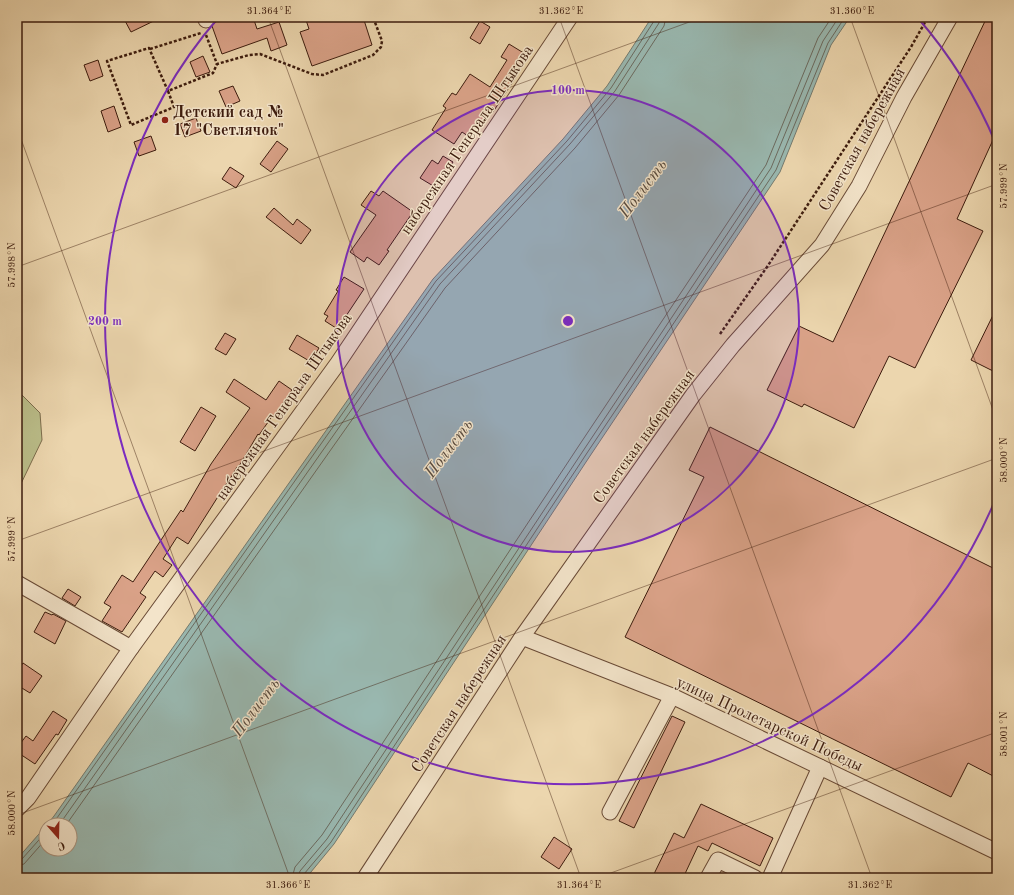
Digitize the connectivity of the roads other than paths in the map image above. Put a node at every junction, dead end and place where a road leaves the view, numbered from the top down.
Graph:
1 (570, 17) edge
2 (950, 17) edge
3 (17, 583) edge
4 (522, 637) junction
5 (131, 648) junction
6 (672, 696) junction
7 (820, 767) junction
8 (17, 809) edge
9 (610, 812) dead end
10 (997, 852) edge
11 (365, 878) edge
12 (708, 878) edge
13 (755, 878) edge
14 (770, 878) edge

1 - 5 street, набережная Генерала Штыкова
2 - 4 street, Советская набережная
3 - 5 street
4 - 6 street, улица Пролетарской Победы
4 - 11 street, Советская набережная
5 - 8 street, набережная Генерала Штыкова
6 - 7 street, улица Пролетарской Победы
6 - 9 street
7 - 10 street, улица Пролетарской Победы
7 - 14 street
12 - 13 street

